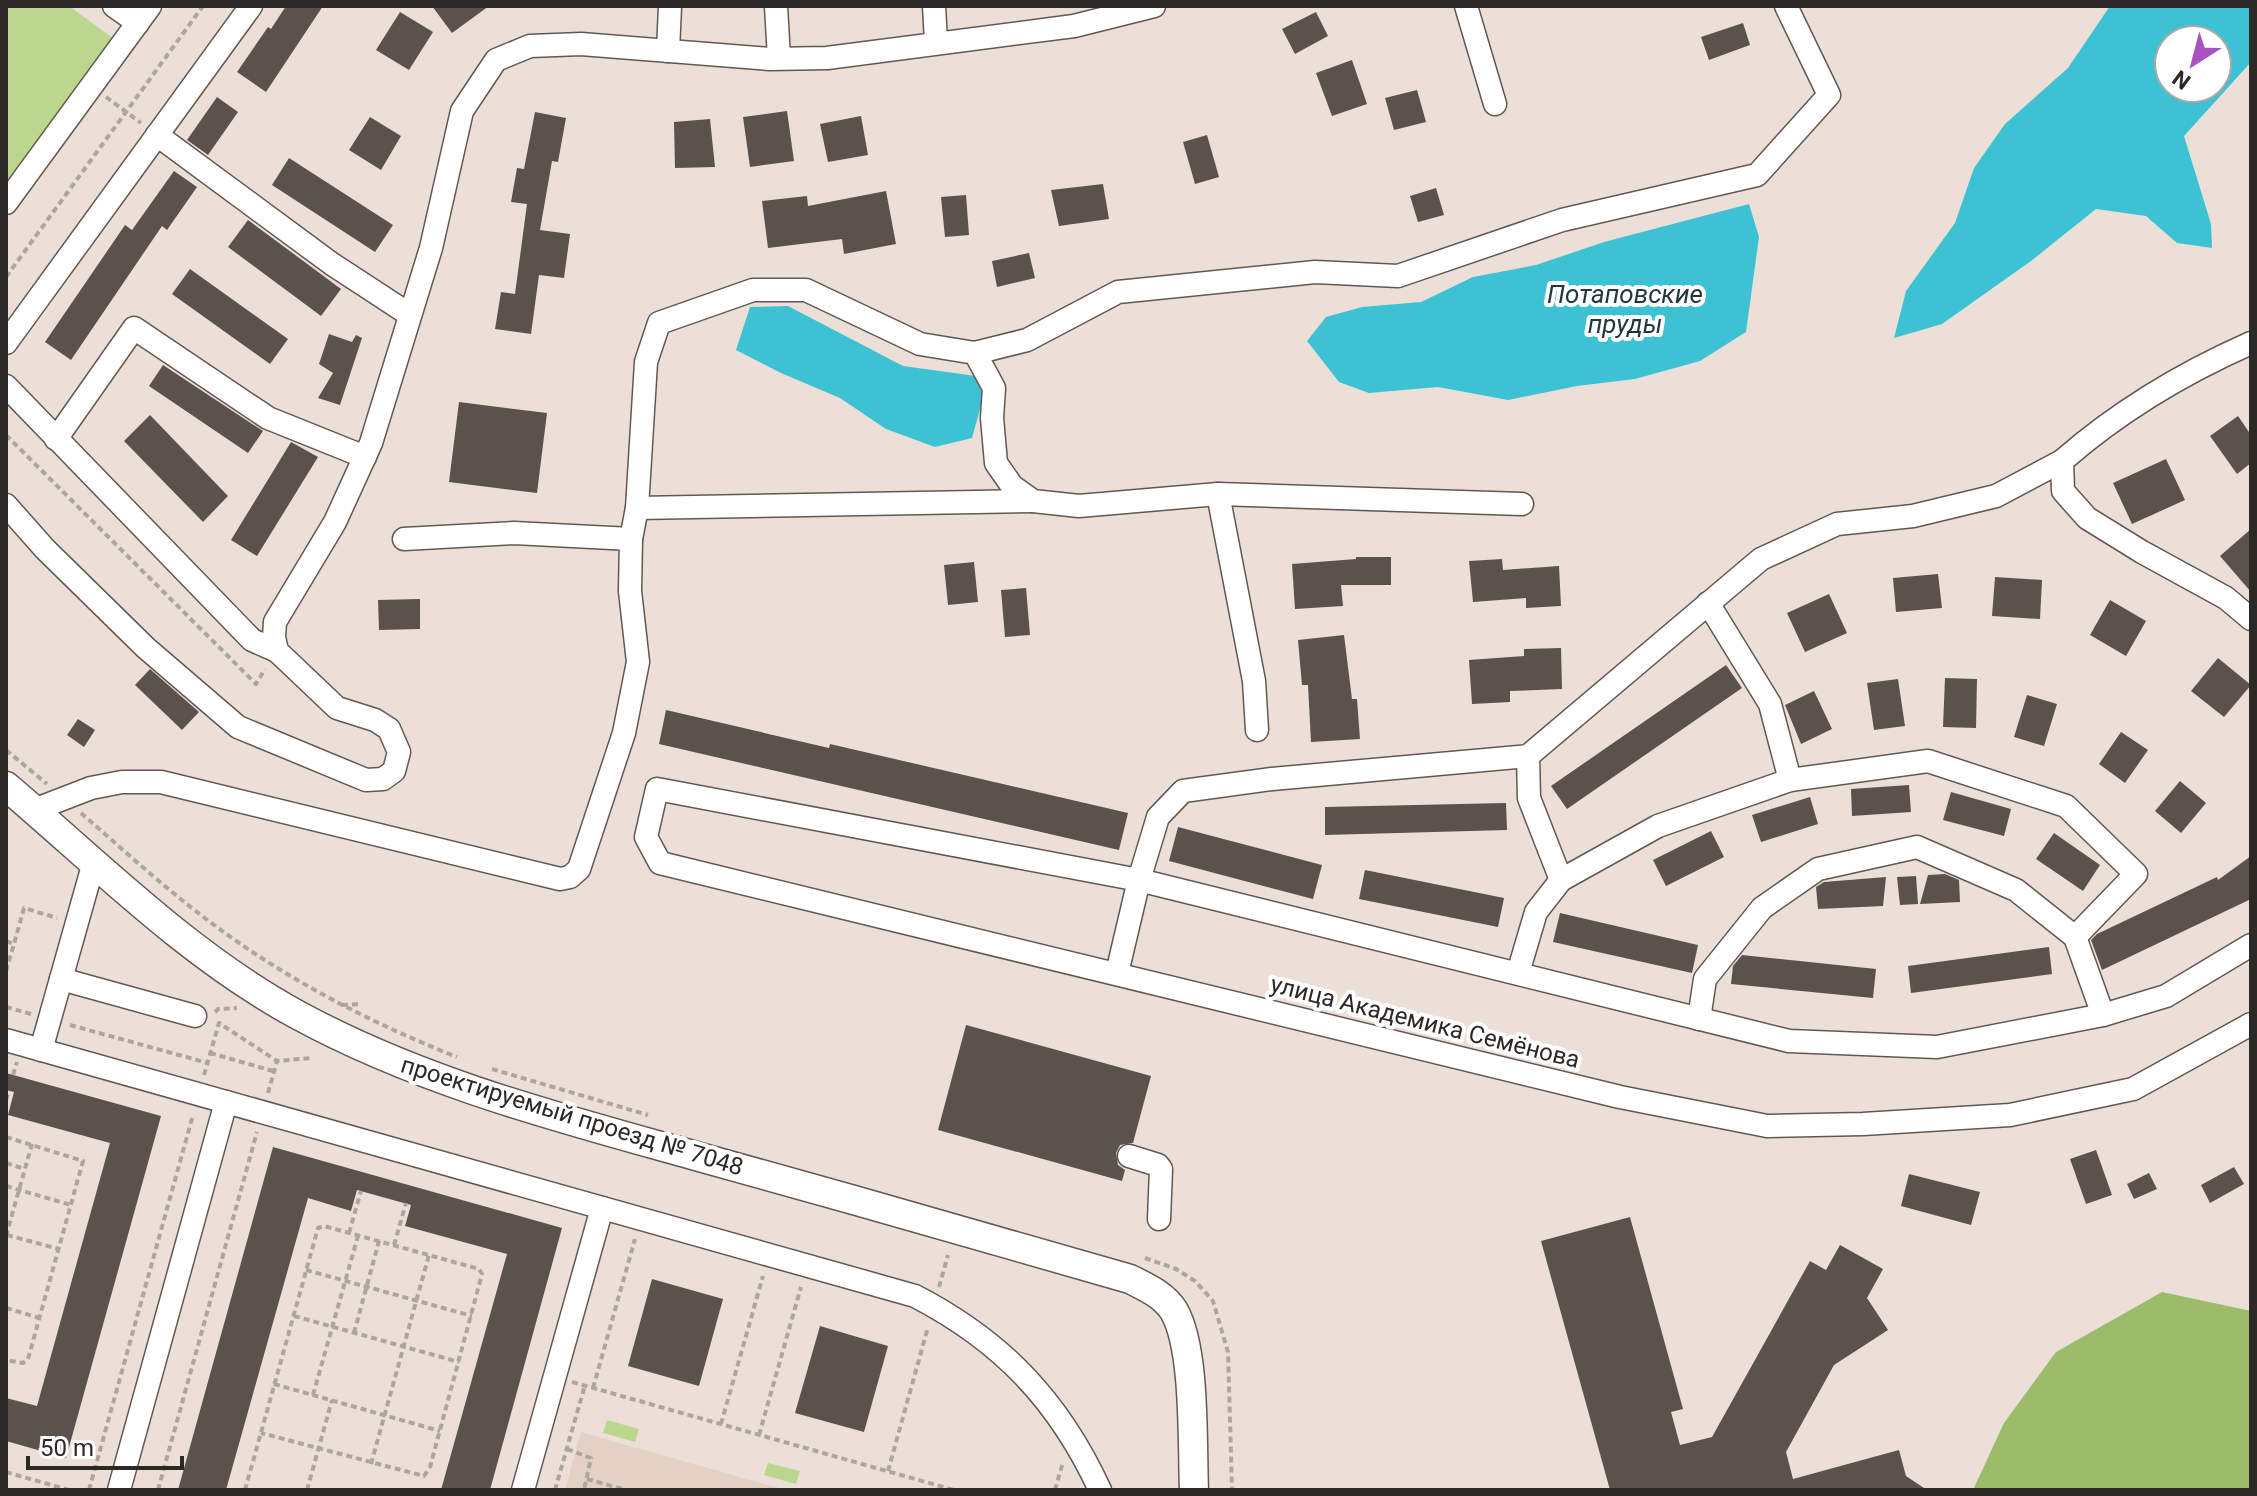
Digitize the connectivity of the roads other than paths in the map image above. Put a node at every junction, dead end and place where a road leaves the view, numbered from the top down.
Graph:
1 (114, 6) edge
2 (251, 6) edge
3 (670, 6) edge
4 (776, 6) edge
5 (934, 6) edge
6 (1154, 6) edge
7 (1466, 6) edge
8 (1786, 6) edge
9 (1105, 12) edge
10 (144, 14) edge
11 (936, 42) junction
12 (668, 51) junction
13 (779, 58) junction
14 (1495, 104) dead end
15 (157, 135) junction
16 (6, 203) edge
17 (410, 315) junction
18 (6, 343) edge
19 (2251, 343) edge
20 (975, 353) junction
21 (6, 386) edge
22 (56, 439) junction
23 (365, 457) junction
24 (2062, 461) junction
25 (1218, 494) junction
26 (1033, 501) junction
27 (1522, 504) dead end
28 (6, 505) edge
29 (637, 508) junction
30 (404, 539) dead end
31 (631, 539) junction
32 (1708, 603) junction
33 (2251, 619) edge
34 (276, 644) junction
35 (1257, 730) dead end
36 (1528, 756) junction
37 (1790, 780) junction
38 (6, 786) edge
39 (34, 810) junction
40 (94, 862) junction
41 (1139, 880) junction
42 (1561, 880) junction
43 (2075, 937) junction
44 (2251, 945) edge
45 (1117, 973) junction
46 (1518, 973) junction
47 (61, 979) junction
48 (2103, 1015) junction
49 (195, 1016) dead end
50 (1699, 1019) junction
51 (2251, 1024) edge
52 (6, 1040) edge
53 (41, 1050) junction
54 (224, 1112) junction
55 (1129, 1156) dead end
56 (599, 1217) junction
57 (1159, 1219) dead end
58 (119, 1490) edge
59 (523, 1490) edge
60 (1100, 1490) edge
61 (1194, 1490) edge

1 - 10 street
2 - 15 street
3 - 12 street
4 - 13 street
5 - 11 street
6 - 9 street
7 - 14 street
8 - 20 street
9 - 11 street
10 - 16 street
11 - 13 street
12 - 13 street
12 - 17 street
15 - 17 street
15 - 18 street
17 - 23 street
19 - 24 street
20 - 26 street
20 - 29 street
21 - 22 street
22 - 23 street
22 - 34 street
23 - 34 street
24 - 32 street
24 - 33 street
25 - 26 street
25 - 27 street
25 - 35 street
26 - 29 street
28 - 34 street
29 - 31 street
30 - 31 street
31 - 39 street
32 - 36 street
32 - 37 street
36 - 41 street
36 - 42 street
37 - 42 street
37 - 43 street
38 - 39 main road, проектируемый проезд № 7048
39 - 40 main road, проектируемый проезд № 7048
40 - 47 street
40 - 61 main road, проектируемый проезд № 7048
41 - 45 street
41 - 45 street, улица Академика Семёнова
41 - 46 street
42 - 46 street
43 - 48 street
43 - 50 street
44 - 48 street
45 - 51 street, улица Академика Семёнова
46 - 50 street
47 - 49 street
47 - 53 street
48 - 50 street
52 - 53 street
53 - 54 street
54 - 56 street
54 - 58 street
55 - 57 street
56 - 59 street
56 - 60 street

